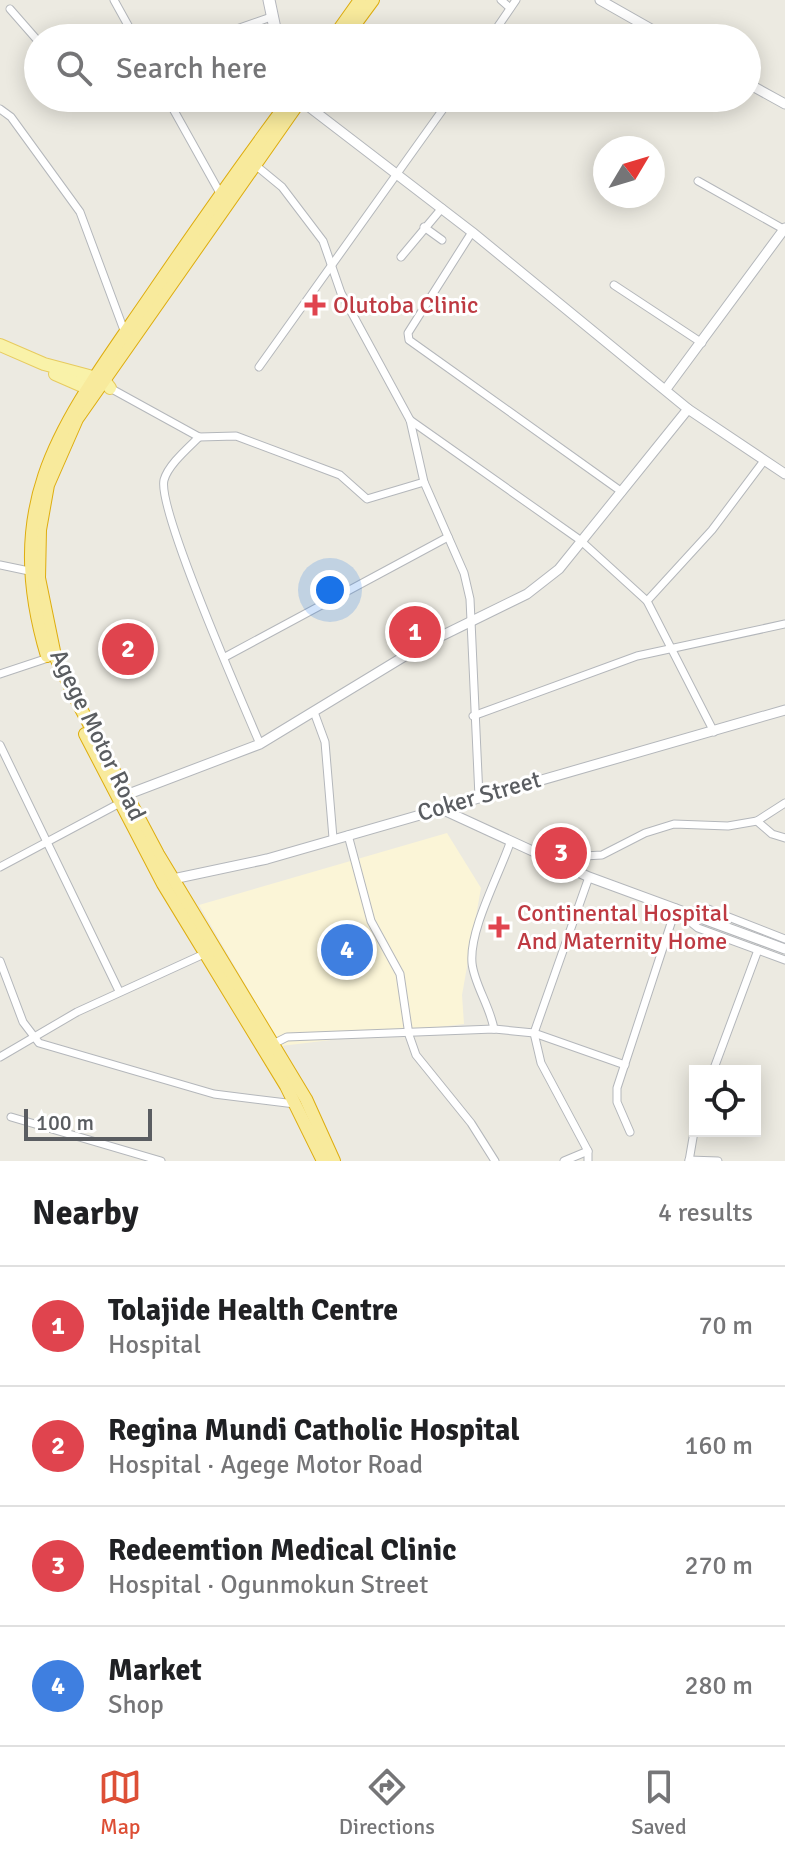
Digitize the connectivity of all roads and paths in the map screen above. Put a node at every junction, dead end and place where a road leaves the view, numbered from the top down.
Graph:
1 (114, 0) edge
2 (269, 0) edge
3 (360, 0) edge
4 (373, 0) edge
5 (501, 0) edge
6 (516, 0) edge
7 (600, 0) edge
8 (510, 8) junction
9 (10, 9) dead end
10 (271, 17) junction
11 (127, 24) edge
12 (251, 24) edge
13 (273, 24) edge
14 (343, 24) edge
15 (355, 24) edge
16 (499, 24) edge
17 (642, 24) edge
18 (24, 25) edge
19 (761, 91) edge
20 (785, 104) edge
21 (0, 109) edge
22 (175, 112) edge
23 (286, 112) edge
24 (288, 112) edge
25 (314, 112) edge
26 (441, 112) edge
27 (254, 164) junction
28 (397, 174) junction
29 (698, 181) dead end
30 (220, 193) junction
31 (442, 208) junction
32 (424, 227) junction
33 (785, 229) edge
34 (472, 232) junction
35 (442, 240) dead end
36 (401, 257) dead end
37 (332, 266) junction
38 (614, 285) dead end
39 (125, 333) junction
40 (702, 343) junction
41 (0, 345) edge
42 (0, 352) edge
43 (259, 367) dead end
44 (98, 384) junction
45 (666, 389) junction
46 (688, 409) junction
47 (410, 420) junction
48 (199, 437) junction
49 (763, 462) junction
50 (785, 474) edge
51 (424, 482) junction
52 (622, 492) junction
53 (448, 537) junction
54 (580, 540) junction
55 (0, 565) edge
56 (29, 571) junction
57 (647, 601) junction
58 (471, 623) junction
59 (785, 624) edge
60 (671, 646) junction
61 (225, 657) junction
62 (48, 658) junction
63 (0, 674) edge
64 (785, 710) edge
65 (314, 712) junction
66 (473, 716) junction
67 (714, 732) junction
68 (260, 744) junction
69 (0, 745) edge
70 (479, 797) junction
71 (123, 799) junction
72 (785, 803) edge
73 (437, 807) junction
74 (757, 821) junction
75 (348, 835) junction
76 (333, 838) junction
77 (785, 838) edge
78 (47, 843) junction
79 (510, 843) junction
80 (562, 866) junction
81 (0, 867) edge
82 (589, 877) junction
83 (168, 882) junction
84 (686, 912) junction
85 (785, 939) edge
86 (785, 949) edge
87 (758, 950) junction
88 (204, 954) junction
89 (785, 960) edge
90 (0, 961) edge
91 (119, 991) junction
92 (494, 1029) junction
93 (534, 1033) junction
94 (409, 1035) junction
95 (33, 1039) junction
96 (273, 1044) junction
97 (0, 1057) edge
98 (625, 1065) junction
99 (715, 1065) edge
100 (295, 1104) junction
101 (11, 1117) dead end
102 (630, 1132) dead end
103 (693, 1137) edge
104 (588, 1151) junction
105 (161, 1161) edge
106 (323, 1161) edge
107 (334, 1161) edge
108 (495, 1161) edge
109 (564, 1161) edge
110 (588, 1161) edge
111 (689, 1161) edge
112 (718, 1161) edge

1 - 11 street
2 - 10 main road
3 - 14 highway
4 - 15 highway
5 - 8 street
6 - 8 street
7 - 17 street
8 - 16 street
9 - 18 street
10 - 12 street
10 - 13 main road
19 - 20 street
21 - 39 street
22 - 30 street
23 - 30 highway, Agege Motor Road
24 - 27 highway, Agege Motor Road
25 - 28 street
26 - 28 street
27 - 37 street
27 - 44 highway, Agege Motor Road
28 - 31 street
28 - 37 street
29 - 33 street
30 - 39 highway, Agege Motor Road
31 - 32 street
31 - 34 street
32 - 35 street
32 - 36 street
33 - 40 street
34 - 45 street
34 - 52 street
37 - 43 street
37 - 47 street
38 - 40 street
39 - 44 highway, Agege Motor Road
40 - 45 street
41 - 44 main road
42 - 44 main road
44 - 48 street
44 - 56 highway, Agege Motor Road
44 - 71 highway, Agege Motor Road
45 - 46 street
46 - 49 street
46 - 52 street
47 - 51 street
47 - 54 street
48 - 51 street
48 - 61 street
49 - 50 street
49 - 57 street
51 - 53 street
52 - 54 street
53 - 58 street
53 - 61 street
54 - 57 street
54 - 58 street
55 - 56 street
56 - 62 highway, Agege Motor Road
57 - 60 street
58 - 65 street
58 - 66 street
59 - 60 street
60 - 66 street
60 - 67 street
61 - 68 street
62 - 63 street
62 - 71 highway, Agege Motor Road
64 - 67 street, Coker Street
65 - 68 street
65 - 76 street
66 - 70 street
67 - 70 street, Coker Street
68 - 71 street
69 - 78 street
70 - 73 street, Coker Street
71 - 78 street
71 - 83 highway, Agege Motor Road
72 - 74 street
73 - 75 street, Coker Street
73 - 79 street
74 - 77 street
74 - 80 street
75 - 76 street, Coker Street
75 - 94 street
76 - 83 street, Coker Street
78 - 81 street
78 - 91 street
79 - 80 street
79 - 92 street
80 - 82 street
82 - 84 street
82 - 93 street
83 - 88 highway, Agege Motor Road
83 - 96 highway, Agege Motor Road
84 - 85 street
84 - 86 street
84 - 87 street
84 - 98 street
87 - 89 street
87 - 99 street
88 - 91 street
88 - 100 highway, Agege Motor Road
90 - 95 street
91 - 95 street
92 - 93 street
92 - 94 street
93 - 98 street
93 - 104 street
94 - 96 street
94 - 108 street
95 - 97 street
95 - 100 street
96 - 107 highway, Agege Motor Road
98 - 102 street
100 - 106 highway, Agege Motor Road
101 - 105 street
103 - 111 street
104 - 109 street
104 - 110 street
111 - 112 street

